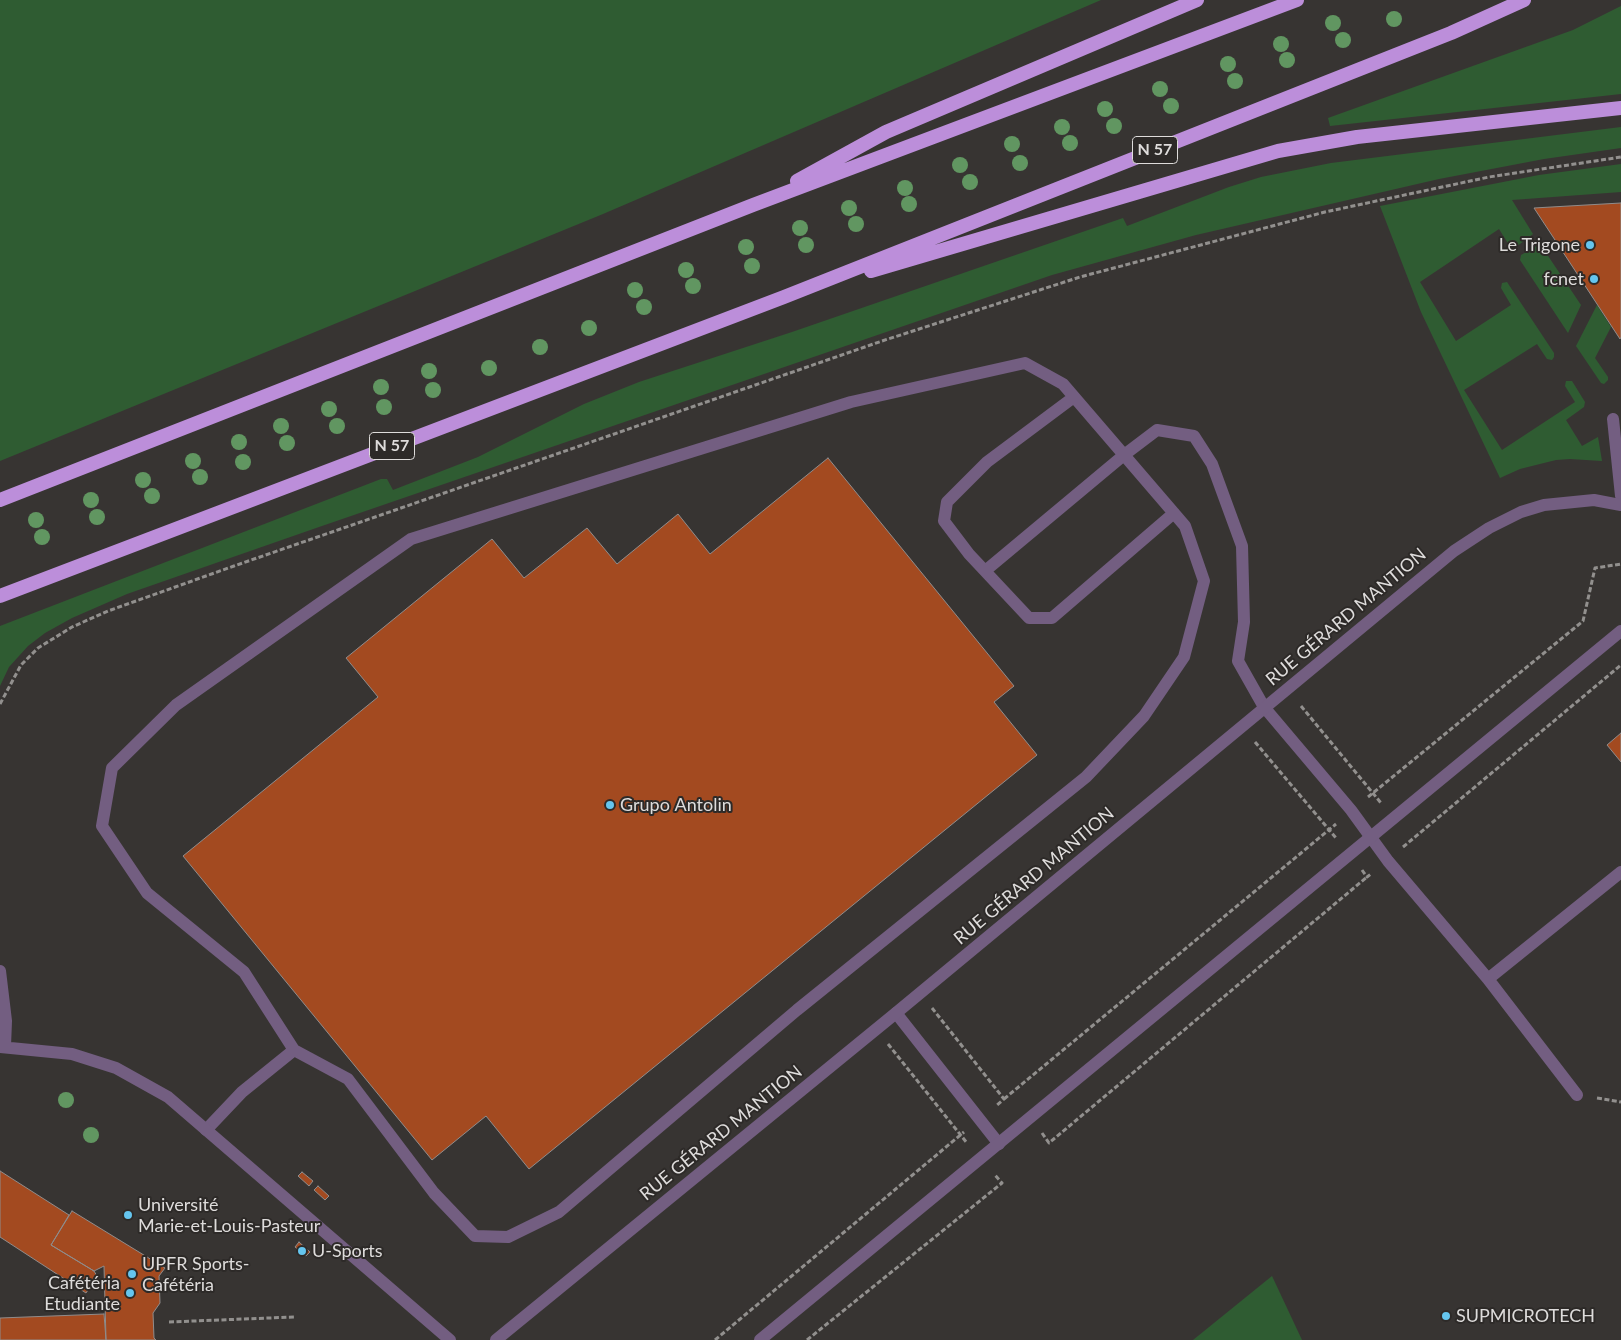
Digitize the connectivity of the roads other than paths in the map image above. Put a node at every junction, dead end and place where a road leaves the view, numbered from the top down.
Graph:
1 (1196, 0) edge
2 (1297, 0) edge
3 (1524, 0) edge
4 (1621, 108) edge
5 (753, 205) junction
6 (784, 297) junction
7 (1074, 397) junction
8 (1613, 419) dead end
9 (1124, 456) junction
10 (1621, 496) edge
11 (0, 500) edge
12 (1621, 505) edge
13 (1174, 513) junction
14 (985, 572) junction
15 (0, 596) edge
16 (1621, 631) edge
17 (1264, 708) junction
18 (1370, 839) junction
19 (1621, 872) edge
20 (0, 970) edge
21 (1488, 979) junction
22 (896, 1013) junction
23 (2, 1046) edge
24 (294, 1050) junction
25 (1578, 1095) dead end
26 (206, 1130) junction
27 (999, 1144) junction
28 (450, 1340) edge
29 (496, 1340) edge
30 (760, 1340) edge

1 - 5 highway
2 - 5 highway
3 - 6 highway, N 57
4 - 6 highway
5 - 11 highway
6 - 15 highway, N 57
7 - 9 street
7 - 14 street
7 - 24 street
8 - 10 street
9 - 13 street
9 - 14 street
9 - 17 street
12 - 17 street, RUE GÉRARD MANTION
13 - 14 street
13 - 24 street
16 - 18 street
17 - 18 street
17 - 22 street, RUE GÉRARD MANTION
18 - 21 street
18 - 27 street
19 - 21 street
20 - 23 street
21 - 25 street
22 - 27 street
22 - 29 street, RUE GÉRARD MANTION
23 - 26 street
24 - 26 street
26 - 28 street
27 - 30 street

